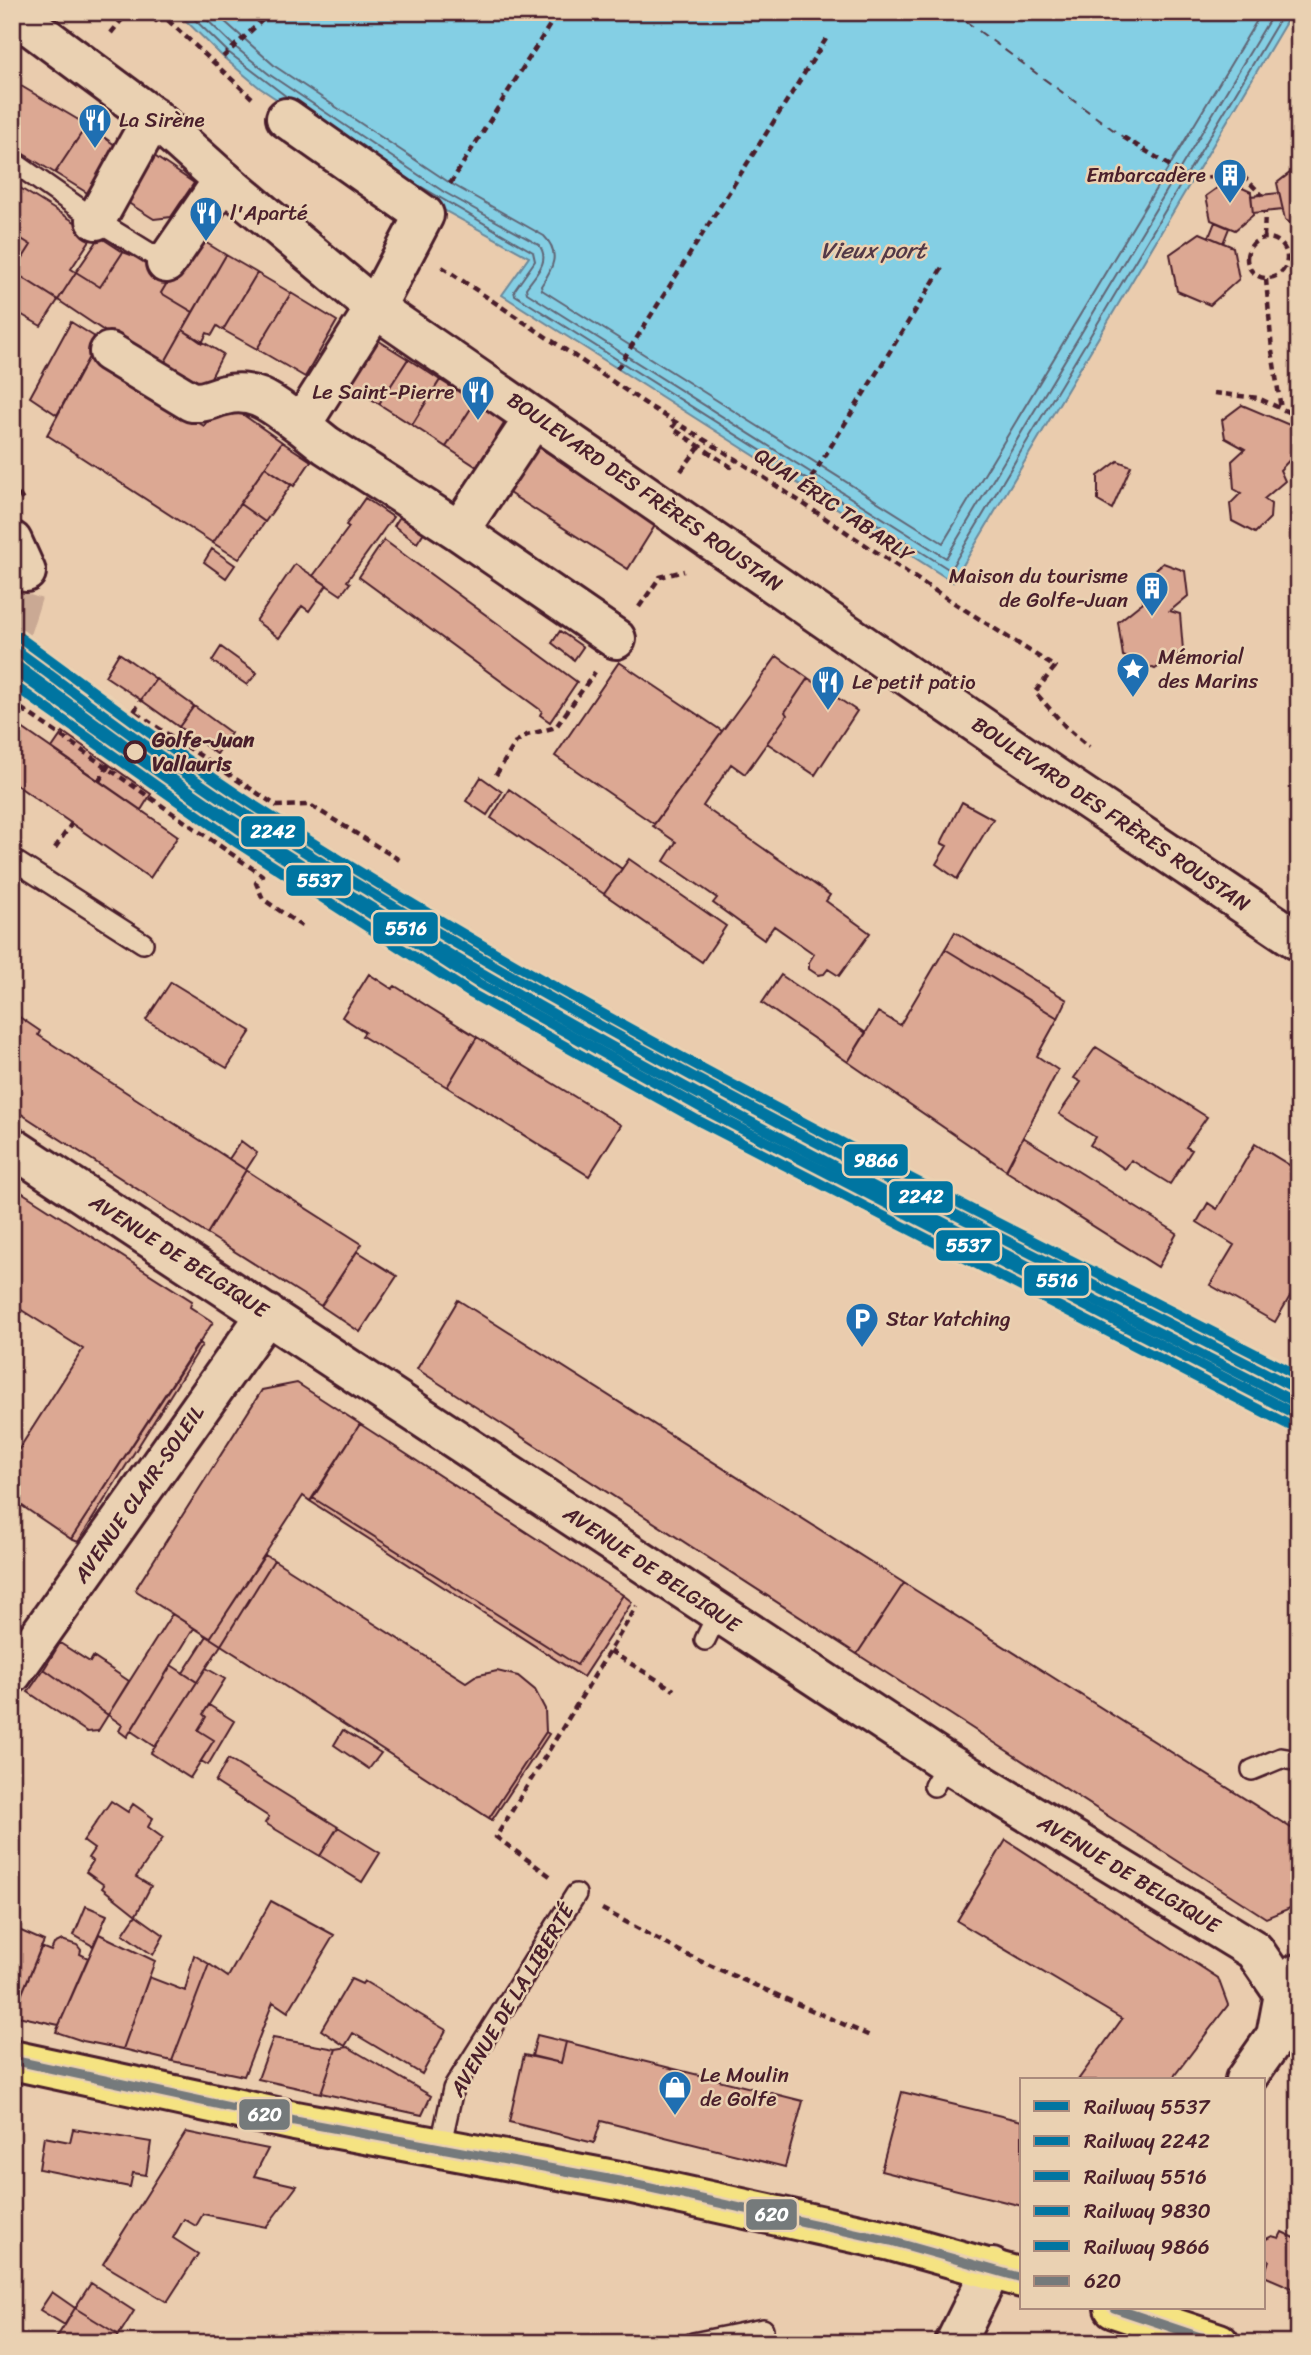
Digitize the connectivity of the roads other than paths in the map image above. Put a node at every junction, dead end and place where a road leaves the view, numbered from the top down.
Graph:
1 (16, 24) edge
2 (153, 117) junction
3 (286, 118) road end
4 (12, 161) edge
5 (223, 180) junction
6 (96, 220) junction
7 (166, 263) joint
8 (375, 308) junction
9 (109, 352) dead end
10 (534, 418) junction
11 (301, 425) junction
12 (459, 531) junction
13 (617, 639) dead end
14 (12, 859) edge
15 (1299, 940) edge
16 (143, 943) dead end
17 (12, 1147) edge
18 (267, 1314) junction
19 (12, 1674) edge
20 (1299, 1761) edge
21 (1252, 1770) dead end
22 (576, 1894) road end
23 (1291, 1983) edge
24 (12, 2060) edge
25 (1246, 2078) edge
26 (440, 2148) junction
27 (1007, 2273) edge
28 (1120, 2310) edge
29 (763, 2329) dead end
30 (693, 2343) edge
31 (955, 2343) edge
32 (1219, 2343) edge

1 - 2 street, BOULEVARD DES FRÈRES ROUSTAN
2 - 5 street, BOULEVARD DES FRÈRES ROUSTAN
2 - 6 street
3 - 8 street
4 - 6 lane
5 - 7 street
5 - 8 street, BOULEVARD DES FRÈRES ROUSTAN
6 - 7 lane
8 - 10 street, BOULEVARD DES FRÈRES ROUSTAN
8 - 11 street
9 - 11 street
10 - 12 street
10 - 15 street, BOULEVARD DES FRÈRES ROUSTAN
11 - 12 street
12 - 13 street
14 - 16 lane
17 - 18 street, AVENUE DE BELGIQUE
18 - 19 street, AVENUE CLAIR-SOLEIL
18 - 23 street, AVENUE DE BELGIQUE
20 - 21 lane
22 - 26 lane, AVENUE DE LA LIBERTÉ
23 - 25 street
24 - 26 main road
26 - 27 main road
27 - 31 street
28 - 32 main road
29 - 30 lane

